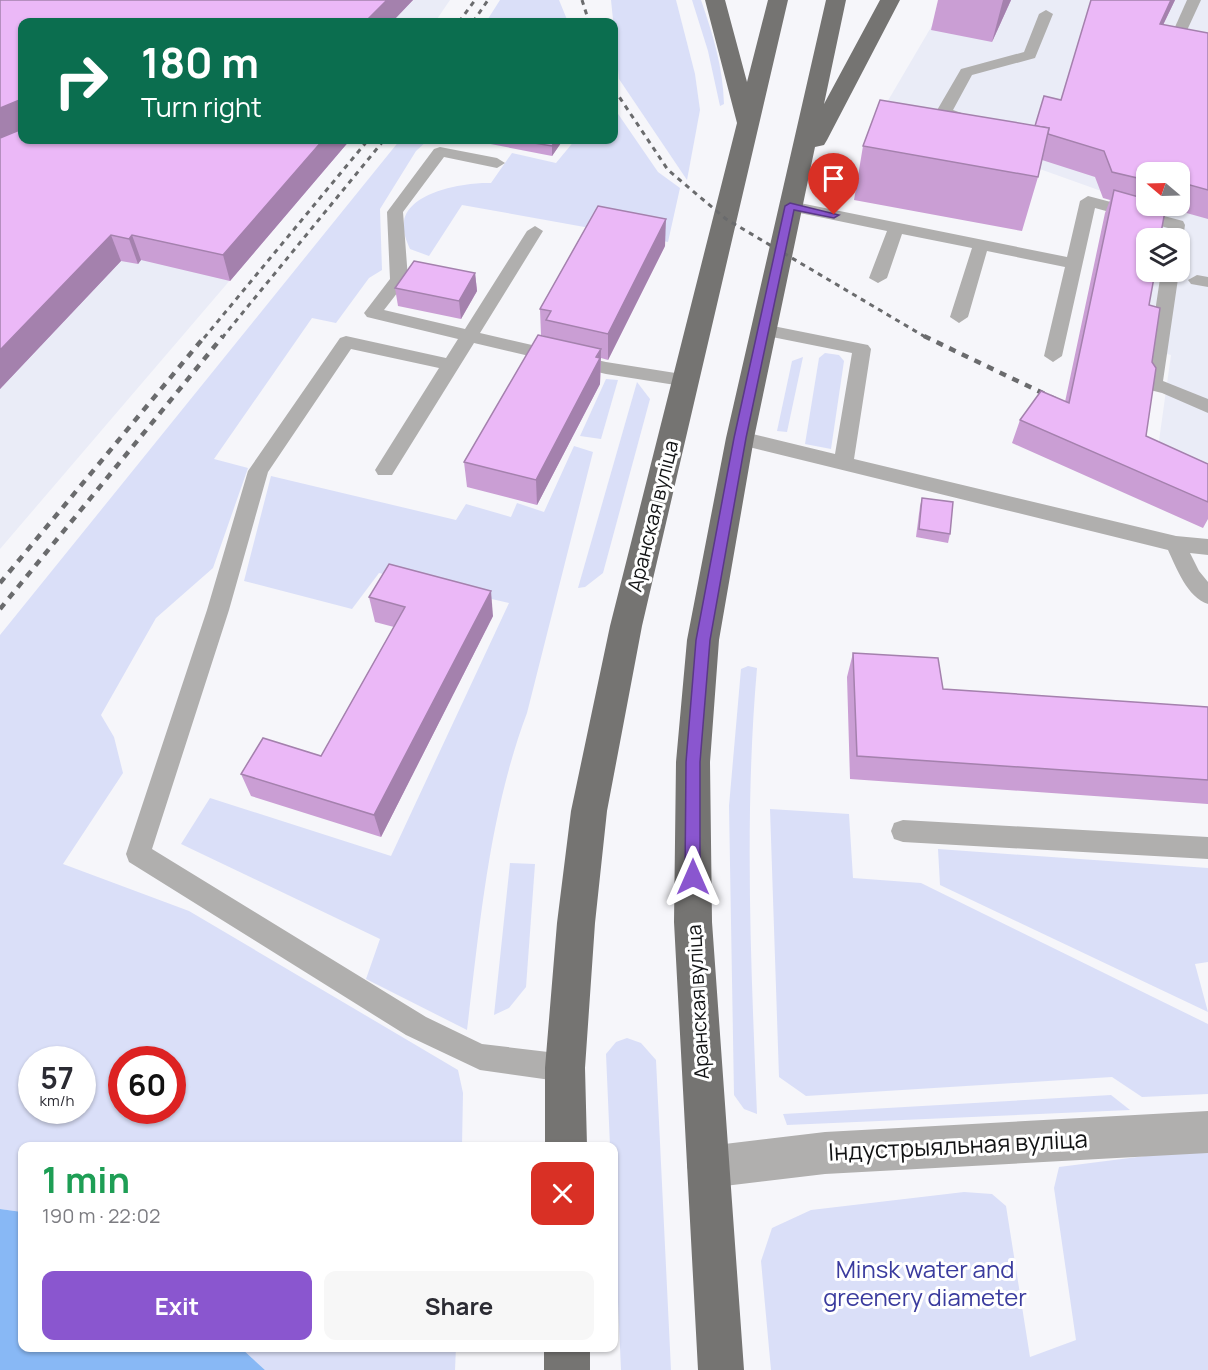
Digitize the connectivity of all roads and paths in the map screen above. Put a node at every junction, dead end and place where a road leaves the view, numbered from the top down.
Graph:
1 (716, 0) edge
2 (778, 0) edge
3 (836, 0) edge
4 (890, 0) edge
5 (1194, 0) edge
6 (1046, 14) dead end
7 (1178, 36) edge
8 (983, 126) edge
9 (749, 129) junction
10 (497, 163) dead end
11 (793, 193) junction
12 (896, 228) junction
13 (1177, 228) edge
14 (535, 231) dead end
15 (981, 245) junction
16 (1074, 264) junction
17 (878, 278) dead end
18 (1168, 282) edge
19 (958, 317) dead end
20 (763, 330) junction
21 (470, 337) junction
22 (1053, 356) dead end
23 (452, 365) junction
24 (688, 381) junction
25 (1208, 407) edge
26 (740, 438) junction
27 (844, 462) junction
28 (385, 470) dead end
29 (1176, 544) junction
30 (1208, 547) edge
31 (1208, 596) edge
32 (903, 831) dead end
33 (1208, 848) edge
34 (566, 1068) junction
35 (1208, 1132) edge
36 (566, 1142) edge
37 (708, 1167) junction
38 (567, 1352) edge
39 (567, 1370) edge
40 (721, 1370) edge

1 - 9 main road
2 - 9 main road, Аранская вуліца
3 - 11 main road, Аранская вуліца
4 - 11 main road
5 - 7 lane
6 - 8 lane
9 - 24 main road, Аранская вуліца
10 - 21 lane
11 - 12 lane
11 - 20 main road, Аранская вуліца
12 - 15 lane
12 - 17 lane
13 - 16 lane
14 - 21 lane
15 - 16 lane
15 - 19 lane
16 - 22 lane
18 - 25 lane
20 - 26 main road, Аранская вуліца
20 - 27 lane
21 - 23 lane
21 - 24 lane
23 - 28 lane
23 - 34 lane
24 - 34 main road, Аранская вуліца
26 - 27 lane
26 - 37 main road, Аранская вуліца
27 - 29 lane
29 - 30 lane
29 - 31 lane
32 - 33 lane
34 - 36 main road, Аранская вуліца
35 - 37 street, Індустрыяльная вуліца
37 - 40 main road, Аранская вуліца
38 - 39 main road

